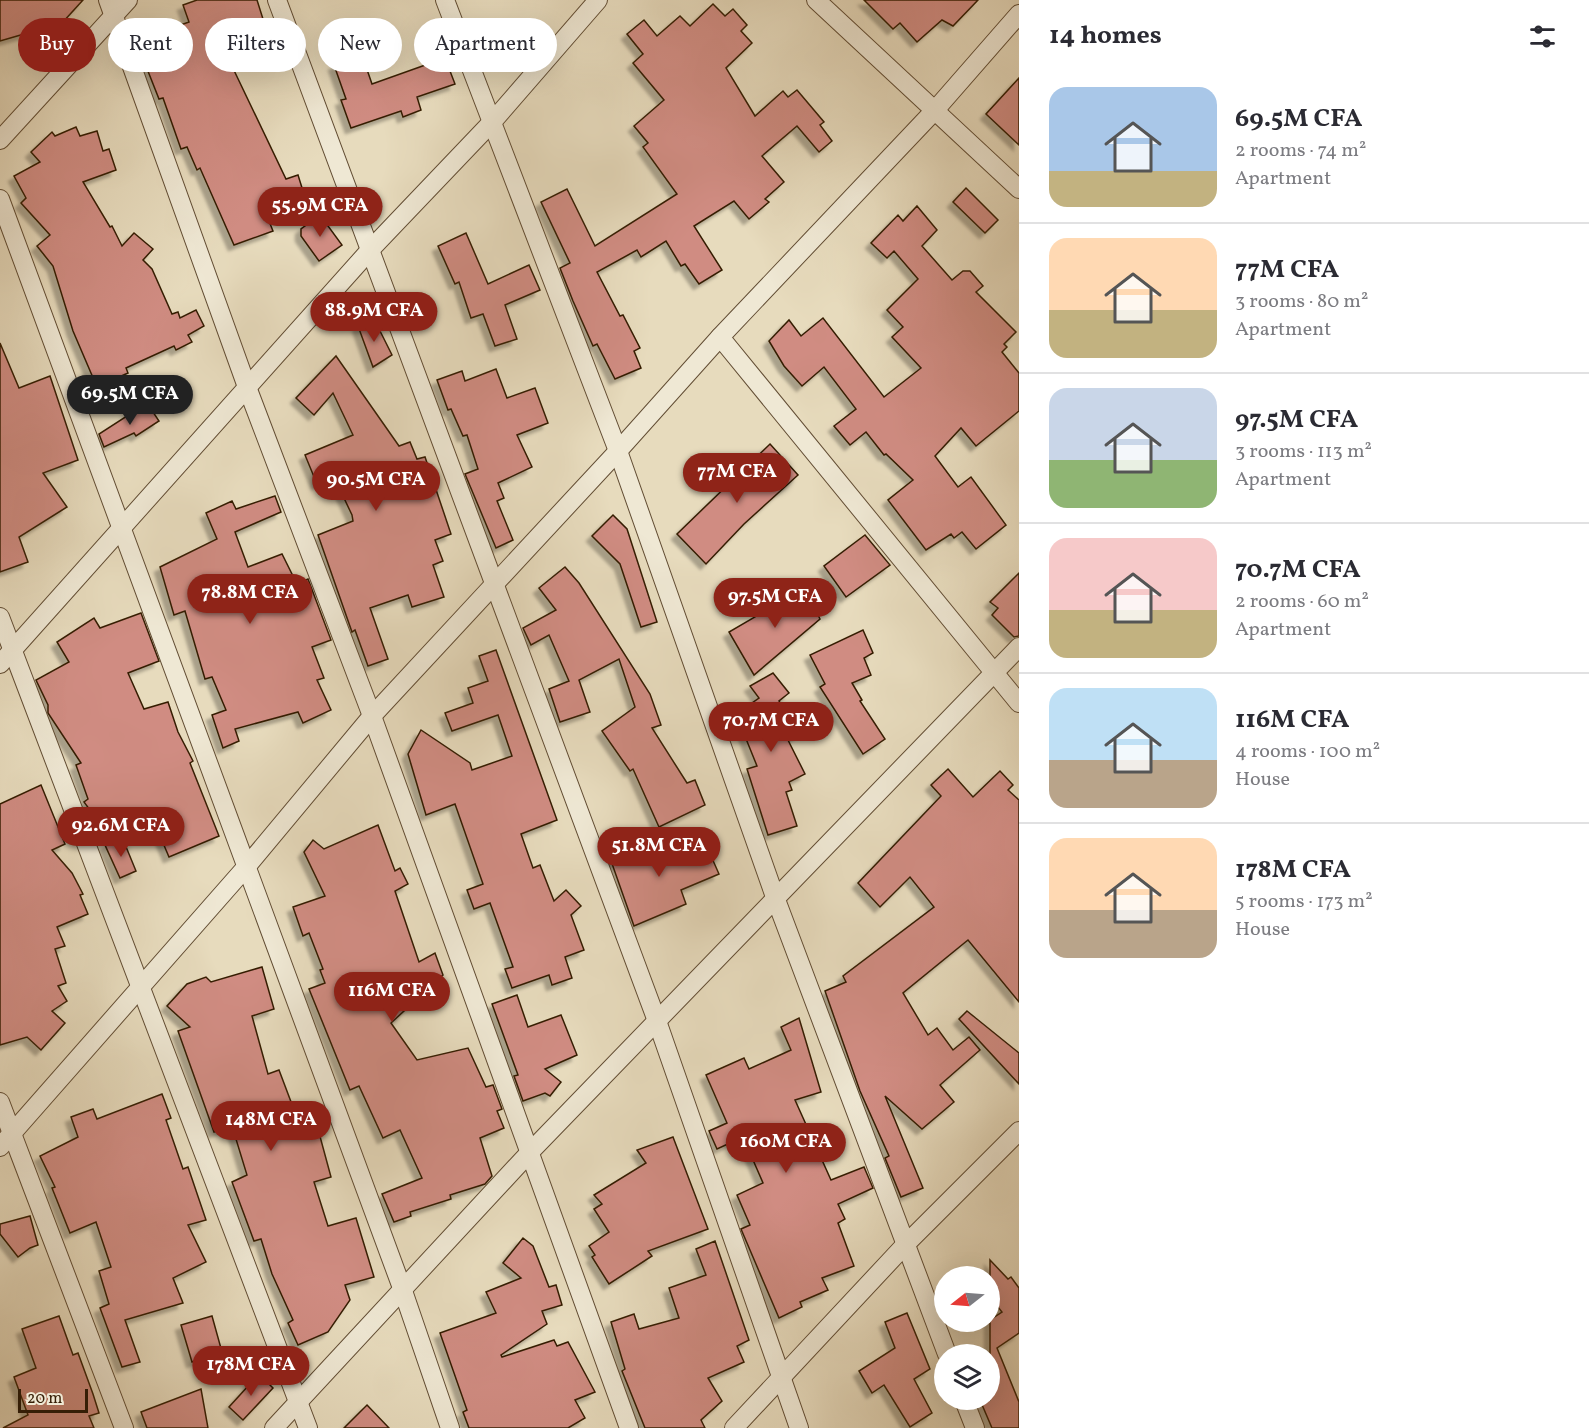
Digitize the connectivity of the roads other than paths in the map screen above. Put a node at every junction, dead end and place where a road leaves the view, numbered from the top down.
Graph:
1 (128, 0) edge
2 (276, 0) edge
3 (445, 0) edge
4 (598, 0) edge
5 (816, 0) edge
6 (111, 8) edge
7 (1019, 14) edge
8 (936, 109) junction
9 (493, 121) junction
10 (0, 140) edge
11 (1019, 189) edge
12 (0, 198) edge
13 (370, 250) junction
14 (720, 337) junction
15 (247, 387) junction
16 (618, 452) junction
17 (122, 528) junction
18 (495, 583) junction
19 (0, 617) edge
20 (1019, 647) edge
21 (6, 657) edge
22 (996, 673) junction
23 (1019, 703) edge
24 (372, 716) junction
25 (247, 866) junction
26 (775, 897) junction
27 (140, 990) junction
28 (657, 1021) junction
29 (0, 1102) edge
30 (1019, 1131) edge
31 (6, 1140) edge
32 (530, 1152) junction
33 (905, 1245) junction
34 (402, 1288) junction
35 (943, 1344) edge
36 (780, 1377) junction
37 (298, 1401) junction
38 (968, 1410) edge
39 (124, 1428) edge
40 (274, 1428) edge
41 (308, 1428) edge
42 (450, 1428) edge
43 (629, 1428) edge
44 (734, 1428) edge
45 (799, 1428) edge
46 (975, 1428) edge

1 - 6 street
2 - 13 street
3 - 9 street
4 - 9 street
5 - 8 street
6 - 10 street
6 - 15 street
7 - 8 street
8 - 11 street
8 - 14 street
9 - 13 street
9 - 16 street
12 - 17 street
13 - 15 street
13 - 18 street
14 - 16 street
14 - 22 street
15 - 17 street
15 - 24 street
16 - 18 street
16 - 26 street
17 - 21 street
17 - 25 street
18 - 24 street
18 - 28 street
19 - 21 street
20 - 22 street
21 - 27 street
22 - 23 street
22 - 26 street
24 - 25 street
24 - 32 street
25 - 27 street
25 - 34 street
26 - 28 street
26 - 33 street
27 - 31 street
27 - 37 street
28 - 32 street
28 - 36 street
29 - 31 street
30 - 33 street
31 - 39 street
32 - 34 street
32 - 43 street
33 - 35 street
33 - 36 street
34 - 37 street
34 - 42 street
36 - 44 street
36 - 45 street
37 - 40 street
37 - 41 street
38 - 46 street

